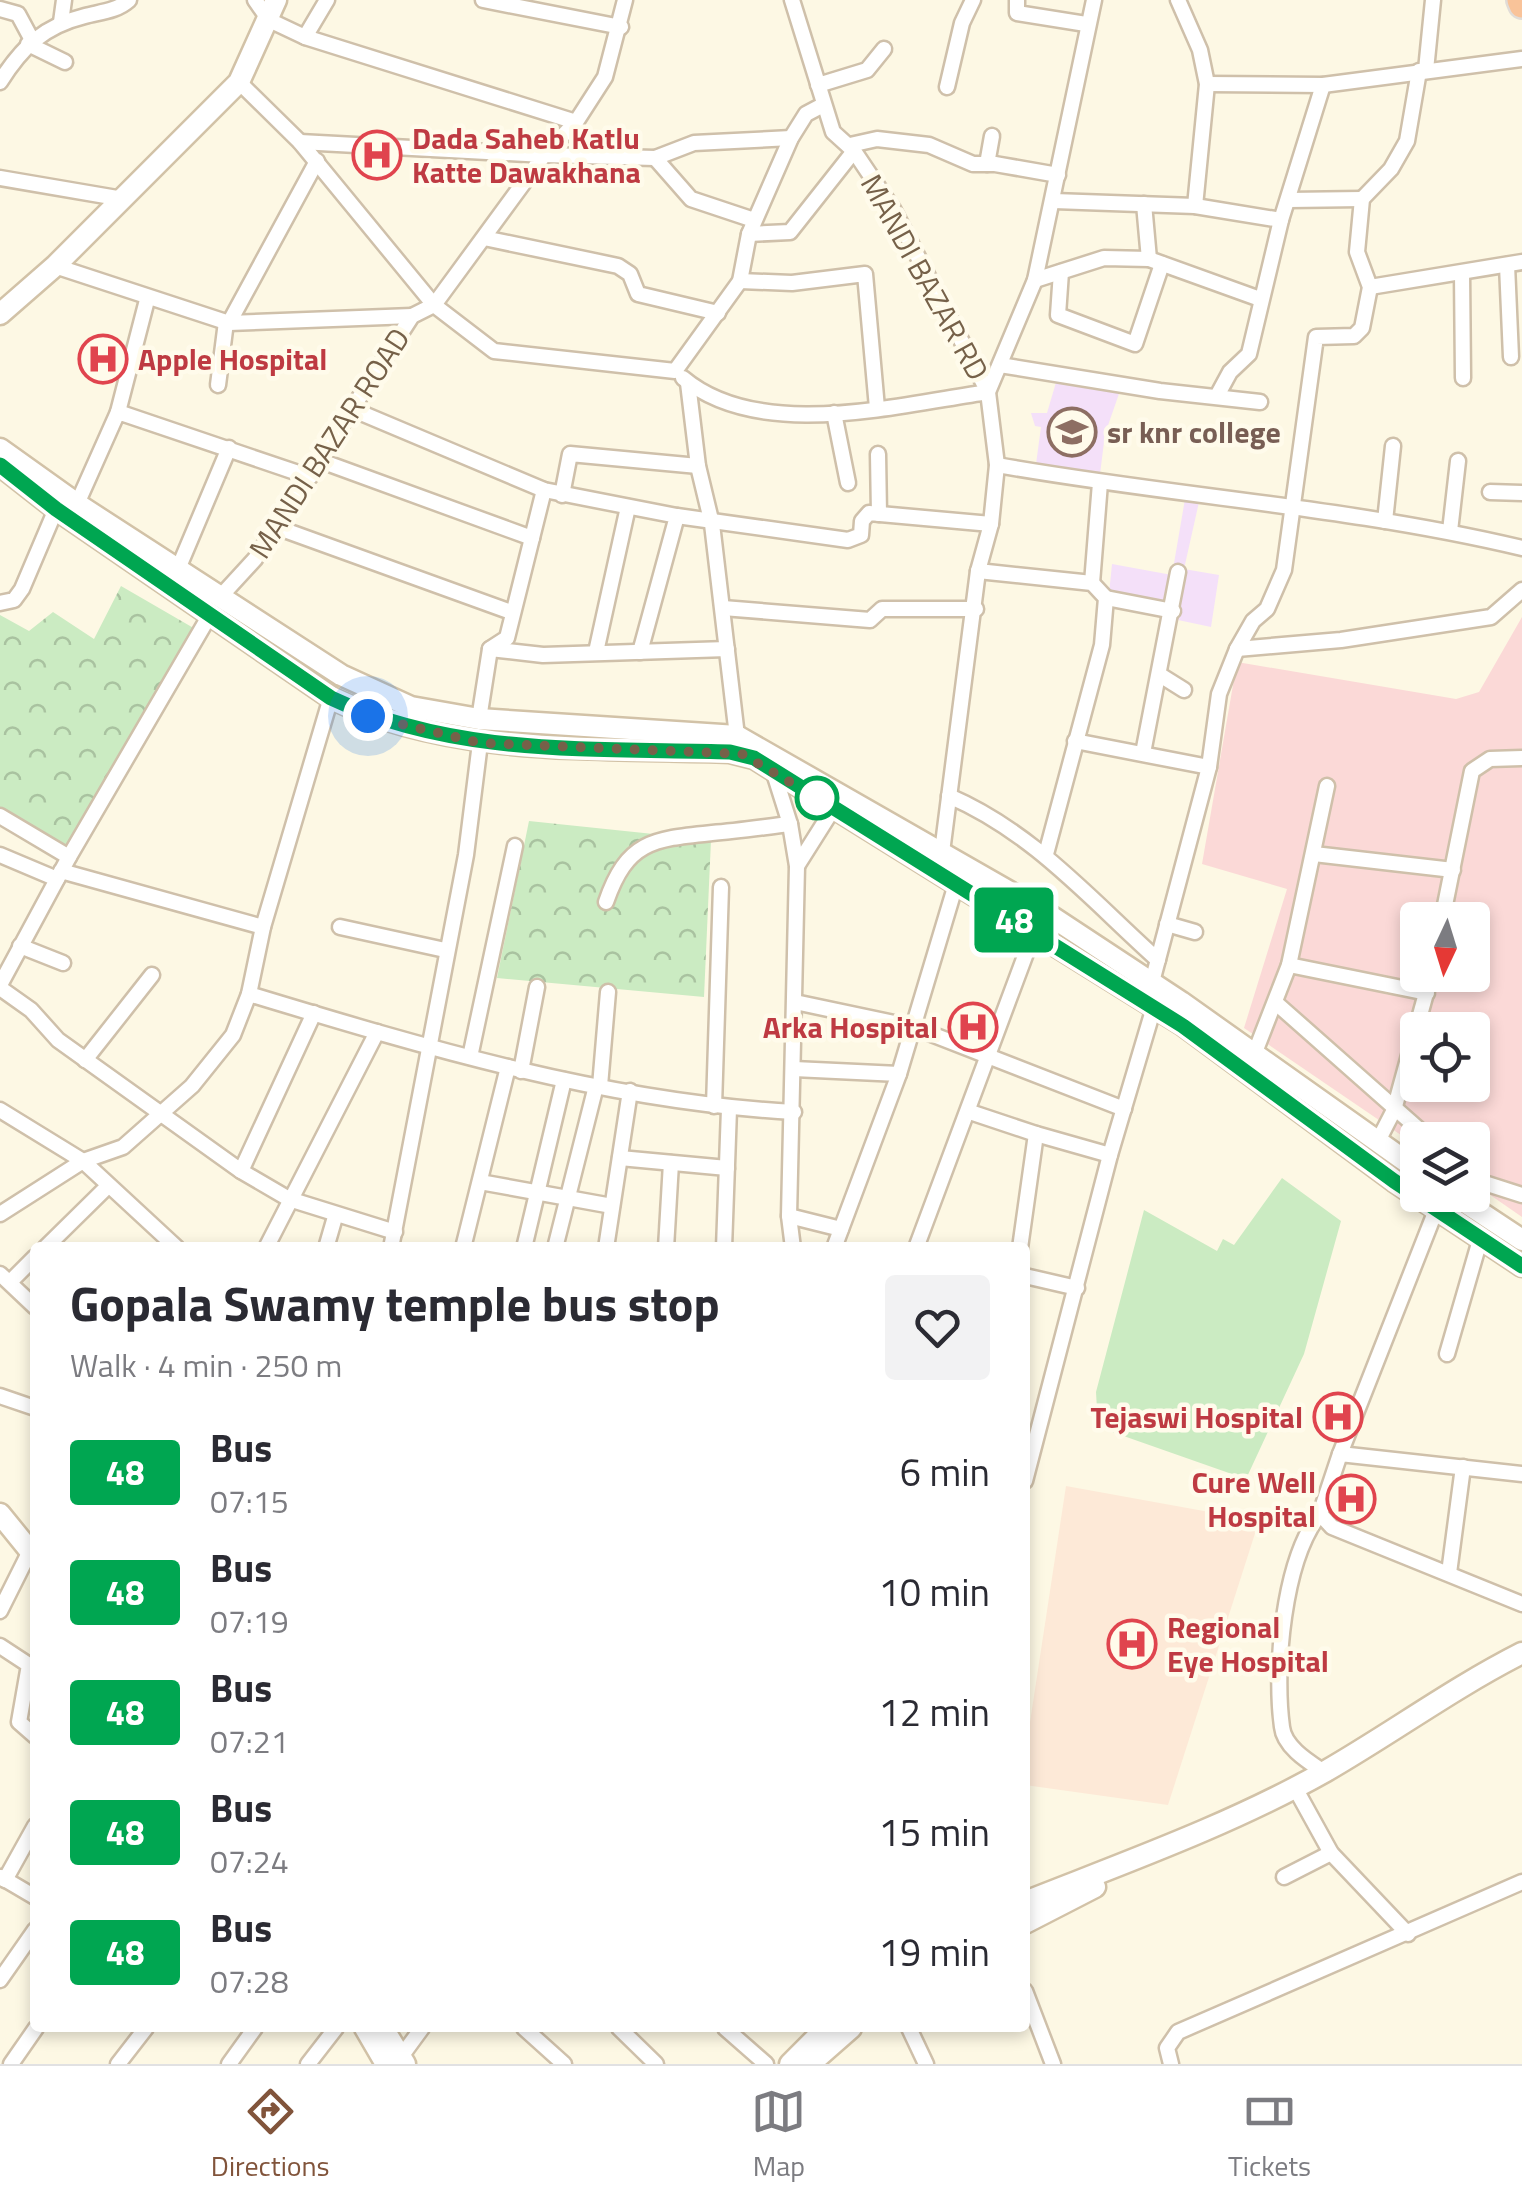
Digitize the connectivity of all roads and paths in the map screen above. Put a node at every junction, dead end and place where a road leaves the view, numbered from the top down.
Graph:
1 (64, 0) edge
2 (128, 0) edge
3 (255, 0) edge
4 (326, 0) edge
5 (483, 0) edge
6 (625, 0) edge
7 (792, 0) edge
8 (973, 0) edge
9 (1017, 0) edge
10 (1094, 0) edge
11 (1178, 0) edge
12 (1434, 0) edge
13 (19, 7) edge
14 (0, 9) edge
15 (272, 10) edge
16 (61, 22) junction
17 (1086, 24) junction
18 (621, 27) junction
19 (305, 37) junction
20 (30, 42) junction
21 (884, 49) dead end
22 (1522, 58) edge
23 (6, 60) edge
24 (64, 62) dead end
25 (1422, 71) junction
26 (0, 82) edge
27 (240, 82) junction
28 (1206, 84) junction
29 (818, 85) junction
30 (1323, 85) junction
31 (947, 87) dead end
32 (822, 106) junction
33 (576, 122) junction
34 (992, 136) dead end
35 (791, 138) junction
36 (300, 142) junction
37 (852, 148) junction
38 (544, 154) junction
39 (655, 158) junction
40 (317, 161) junction
41 (987, 164) junction
42 (1058, 175) junction
43 (0, 178) edge
44 (124, 199) junction
45 (1362, 199) junction
46 (1054, 200) junction
47 (1289, 200) junction
48 (1144, 204) junction
49 (1196, 206) junction
50 (1281, 220) junction
51 (752, 227) junction
52 (484, 238) junction
53 (1155, 261) junction
54 (1514, 264) edge
55 (55, 266) junction
56 (1061, 272) junction
57 (1462, 273) junction
58 (1035, 280) junction
59 (740, 281) junction
60 (1370, 287) junction
61 (1260, 299) junction
62 (147, 300) junction
63 (434, 305) junction
64 (718, 313) junction
65 (0, 314) edge
66 (412, 316) junction
67 (228, 323) junction
68 (1511, 357) dead end
69 (1000, 365) junction
70 (675, 371) junction
71 (1463, 378) dead end
72 (688, 383) junction
73 (218, 384) dead end
74 (988, 392) junction
75 (1217, 396) junction
76 (1260, 402) dead end
77 (877, 408) junction
78 (354, 410) junction
79 (118, 412) junction
80 (834, 413) junction
81 (1393, 446) dead end
82 (229, 448) junction
83 (0, 449) edge
84 (878, 454) dead end
85 (1458, 461) dead end
86 (321, 462) junction
87 (0, 465) edge
88 (997, 465) junction
89 (698, 466) junction
90 (310, 477) junction
91 (848, 484) dead end
92 (1100, 484) junction
93 (544, 490) junction
94 (1490, 492) dead end
95 (1522, 493) edge
96 (562, 495) junction
97 (66, 507) junction
98 (628, 507) junction
99 (1292, 510) junction
100 (879, 514) junction
101 (677, 516) junction
102 (1386, 521) junction
103 (712, 524) junction
104 (991, 524) junction
105 (276, 526) junction
106 (1450, 531) junction
107 (532, 538) junction
108 (1522, 548) edge
109 (178, 569) junction
110 (978, 572) junction
111 (1178, 572) dead end
112 (1092, 583) junction
113 (1522, 590) edge
114 (1106, 598) junction
115 (0, 603) edge
116 (216, 604) junction
117 (723, 608) junction
118 (976, 609) junction
119 (1172, 610) junction
120 (511, 612) junction
121 (728, 648) junction
122 (490, 649) junction
123 (1237, 650) junction
124 (596, 652) junction
125 (640, 652) junction
126 (340, 675) junction
127 (1160, 675) junction
128 (1184, 690) dead end
129 (331, 698) junction
130 (479, 719) junction
131 (737, 736) junction
132 (1075, 741) junction
133 (480, 743) junction
134 (766, 750) junction
135 (1143, 754) junction
136 (1522, 758) edge
137 (1209, 767) junction
138 (774, 773) junction
139 (1326, 786) dead end
140 (949, 796) junction
141 (834, 809) junction
142 (0, 816) edge
143 (790, 824) junction
144 (515, 846) dead end
145 (942, 852) junction
146 (1046, 854) junction
147 (1314, 854) junction
148 (0, 855) edge
149 (797, 866) junction
150 (62, 869) junction
151 (1453, 870) junction
152 (956, 884) junction
153 (722, 888) dead end
154 (606, 902) dead end
155 (1446, 902) edge
156 (1167, 924) junction
157 (263, 926) junction
158 (340, 927) dead end
159 (1034, 932) junction
160 (1195, 932) dead end
161 (20, 946) junction
162 (446, 950) junction
163 (1158, 960) junction
164 (63, 963) dead end
165 (1290, 964) junction
166 (152, 975) dead end
167 (1152, 982) junction
168 (0, 986) edge
169 (537, 986) dead end
170 (608, 992) dead end
171 (1427, 993) joint
172 (249, 994) junction
173 (796, 1002) junction
174 (1276, 1003) junction
175 (1154, 1007) junction
176 (314, 1014) junction
177 (913, 1027) junction
178 (378, 1032) junction
179 (431, 1046) junction
180 (990, 1055) junction
181 (470, 1057) junction
182 (85, 1060) junction
183 (1251, 1063) junction
184 (514, 1069) junction
185 (794, 1069) junction
186 (899, 1074) junction
187 (564, 1080) junction
188 (598, 1086) junction
189 (630, 1091) junction
190 (722, 1108) junction
191 (1124, 1109) junction
192 (0, 1110) edge
193 (1394, 1110) junction
194 (162, 1112) junction
195 (794, 1112) junction
196 (970, 1112) junction
197 (1408, 1122) edge
198 (1036, 1134) junction
199 (1377, 1143) junction
200 (1110, 1155) junction
201 (620, 1158) junction
202 (1400, 1158) edge
203 (83, 1161) junction
204 (672, 1163) junction
205 (727, 1168) junction
206 (241, 1171) junction
207 (1400, 1181) edge
208 (480, 1182) junction
209 (1490, 1185) edge
210 (108, 1186) junction
211 (537, 1194) junction
212 (1522, 1195) edge
213 (289, 1199) junction
214 (568, 1199) junction
215 (612, 1206) junction
216 (1435, 1212) edge
217 (1439, 1212) edge
218 (1480, 1212) edge
219 (0, 1214) edge
220 (334, 1216) junction
221 (789, 1216) junction
222 (841, 1229) junction
223 (393, 1240) edge
224 (1480, 1240) junction
225 (1522, 1240) edge
226 (51, 1242) edge
227 (170, 1242) edge
228 (269, 1242) edge
229 (328, 1242) edge
230 (465, 1242) edge
231 (525, 1242) edge
232 (557, 1242) edge
233 (607, 1242) edge
234 (666, 1242) edge
235 (724, 1242) edge
236 (792, 1242) edge
237 (836, 1242) edge
238 (918, 1242) edge
239 (1021, 1242) edge
240 (30, 1261) edge
241 (1522, 1266) edge
242 (1030, 1277) edge
243 (5, 1278) edge
244 (1076, 1288) junction
245 (30, 1302) edge
246 (1447, 1354) dead end
247 (0, 1396) edge
248 (30, 1406) edge
249 (1340, 1454) junction
250 (1030, 1462) edge
251 (1463, 1468) junction
252 (1522, 1474) edge
253 (0, 1514) edge
254 (1320, 1514) junction
255 (30, 1552) edge
256 (30, 1558) edge
257 (1450, 1573) junction
258 (1522, 1604) edge
259 (0, 1611) edge
260 (0, 1646) edge
261 (1522, 1653) edge
262 (30, 1676) edge
263 (30, 1676) edge
264 (30, 1732) edge
265 (1324, 1772) junction
266 (1294, 1786) junction
267 (30, 1834) edge
268 (1332, 1853) junction
269 (1122, 1868) junction
270 (1284, 1877) dead end
271 (3, 1878) edge
272 (1522, 1882) edge
273 (30, 1894) edge
274 (1030, 1900) edge
275 (1030, 1921) edge
276 (1408, 1934) junction
277 (30, 1937) edge
278 (0, 1980) edge
279 (1030, 2004) edge
280 (33, 2032) edge
281 (143, 2032) edge
282 (252, 2032) edge
283 (333, 2032) edge
284 (368, 2032) edge
285 (385, 2032) edge
286 (419, 2032) edge
287 (528, 2032) edge
288 (622, 2032) edge
289 (730, 2032) edge
290 (822, 2032) edge
291 (846, 2032) edge
292 (911, 2032) edge
293 (397, 2062) edge
294 (10, 2064) edge
295 (118, 2064) edge
296 (229, 2064) edge
297 (308, 2064) edge
298 (564, 2064) edge
299 (656, 2064) edge
300 (766, 2064) edge
301 (790, 2064) edge
302 (810, 2064) edge
303 (926, 2064) edge
304 (1053, 2064) edge
305 (1170, 2064) edge

1 - 16 street
2 - 16 street
3 - 15 street
4 - 19 street
5 - 18 street
6 - 18 street
7 - 29 street, MANDI BAZAR RD
8 - 31 street
9 - 17 street
10 - 17 street
11 - 28 street
12 - 25 street
13 - 14 street
13 - 20 street
15 - 19 street
15 - 27 main road
16 - 20 street
17 - 42 street
18 - 33 street
19 - 33 street
20 - 23 street
20 - 24 street
21 - 29 street
22 - 25 street
23 - 26 street
25 - 30 street
25 - 45 street
27 - 36 street
27 - 44 main road
28 - 30 street
28 - 49 street
29 - 32 street, MANDI BAZAR RD
30 - 47 street
32 - 35 street
32 - 37 street, MANDI BAZAR RD
33 - 38 street, MANDI BAZAR ROAD
34 - 41 street
35 - 39 street
35 - 51 street
36 - 38 street
36 - 40 street
37 - 41 street
37 - 51 street
37 - 74 street, MANDI BAZAR RD
38 - 39 street
38 - 52 street, MANDI BAZAR ROAD
39 - 51 street
40 - 63 street
40 - 67 street
41 - 42 street
42 - 46 street
43 - 44 street
44 - 55 main road
45 - 47 street
45 - 60 street
46 - 48 street
46 - 58 street
47 - 50 street
48 - 49 street
48 - 53 street
49 - 50 street
50 - 61 street
51 - 59 street
52 - 63 street, MANDI BAZAR ROAD
52 - 64 street
53 - 56 street
53 - 56 street
53 - 61 street
54 - 57 street
54 - 68 street
55 - 62 street
55 - 65 main road
56 - 58 street
57 - 60 street
57 - 71 street
58 - 69 street
59 - 64 street
59 - 77 street
60 - 99 street
61 - 75 street
62 - 67 street
62 - 79 street
63 - 66 street, MANDI BAZAR ROAD
63 - 70 street
64 - 70 street
66 - 67 street
66 - 78 street, MANDI BAZAR ROAD
67 - 73 street
69 - 74 street
69 - 75 street
70 - 72 street
72 - 80 street
72 - 89 street
74 - 77 street
74 - 88 street
75 - 76 street
77 - 80 street
78 - 86 street, MANDI BAZAR ROAD
78 - 93 street
79 - 82 street
79 - 97 street
80 - 91 street
81 - 102 street
82 - 90 street
82 - 109 street
83 - 97 main road
84 - 100 street
85 - 106 street
86 - 90 street, MANDI BAZAR ROAD
86 - 107 street
87 - 97 main road
88 - 92 street
88 - 104 street
89 - 96 street
89 - 103 street
90 - 105 street, MANDI BAZAR ROAD
92 - 99 street
92 - 112 street
93 - 96 street
93 - 107 street
94 - 95 street
96 - 98 street
97 - 109 main road
97 - 115 street
97 - 116 main road
98 - 101 street
98 - 124 street
99 - 102 street
99 - 123 street
100 - 103 street
100 - 104 street
101 - 103 street
101 - 125 street
102 - 106 street
103 - 117 street
104 - 110 street
105 - 116 street, MANDI BAZAR ROAD
105 - 120 street
106 - 108 street
107 - 120 street
109 - 116 main road
110 - 112 street
110 - 118 street
111 - 119 street
112 - 114 street
113 - 123 street
114 - 119 street
114 - 132 street
116 - 126 main road
116 - 129 main road
116 - 150 street, MANDI BAZAR ROAD
117 - 118 street
117 - 121 street
118 - 140 street
119 - 127 street
120 - 122 street
121 - 125 street
121 - 131 street
122 - 124 street
122 - 130 street
123 - 137 street
124 - 125 street
126 - 129 street
126 - 130 main road
127 - 128 street
127 - 135 street
129 - 133 main road
129 - 157 street
130 - 131 main road
131 - 134 main road
132 - 135 street
132 - 146 street
133 - 138 main road
133 - 162 street
134 - 138 street
134 - 145 main road
135 - 137 street
136 - 151 street
137 - 156 street
138 - 141 main road
138 - 143 street
139 - 147 street
140 - 145 street
140 - 146 street
141 - 149 street
141 - 152 main road
142 - 150 street
143 - 149 street
143 - 154 street
144 - 181 street
145 - 167 main road
146 - 163 street
147 - 151 street
147 - 165 street
148 - 150 street
149 - 173 street
150 - 157 street
150 - 161 street, MANDI BAZAR ROAD
151 - 155 street
152 - 159 main road
152 - 177 street
153 - 190 street
156 - 160 street
156 - 163 street
157 - 172 street
158 - 162 street
159 - 175 main road
159 - 180 street
161 - 164 street
161 - 168 street, MANDI BAZAR ROAD
162 - 179 street
163 - 167 street
165 - 171 street
165 - 174 street
166 - 182 street
167 - 175 street
167 - 183 main road
168 - 182 street
169 - 184 street
170 - 188 street
171 - 193 street
172 - 176 street
172 - 194 street
173 - 177 street
173 - 185 street
174 - 183 street
174 - 193 street
175 - 183 main road
175 - 191 street
176 - 178 street
176 - 206 street
177 - 180 street
177 - 186 street
178 - 179 street
178 - 213 street
179 - 181 street
179 - 223 street
180 - 191 street
180 - 196 street
181 - 184 street
182 - 194 street
183 - 199 main road
183 - 207 main road
184 - 187 street
184 - 208 street
185 - 186 street
185 - 195 street
186 - 222 street
187 - 188 street
187 - 211 street
188 - 189 street
188 - 214 street
189 - 190 street
189 - 201 street
190 - 195 street
190 - 205 street
191 - 200 street
192 - 203 street
193 - 197 street
193 - 199 street
194 - 203 street
194 - 206 street
195 - 221 street
196 - 198 street
196 - 238 street
198 - 200 street
198 - 239 street
199 - 202 main road
200 - 244 street
201 - 204 street
201 - 215 street
203 - 210 street
203 - 219 street
204 - 205 street
204 - 234 street
205 - 235 street
206 - 213 street
208 - 211 street
208 - 230 street
209 - 212 street
210 - 226 street
210 - 227 street
211 - 214 street
211 - 231 street
213 - 220 street
213 - 228 street
214 - 215 street
214 - 232 street
215 - 233 street
216 - 249 street
217 - 224 main road
218 - 225 main road
220 - 223 street
220 - 229 street
221 - 222 street
221 - 236 street
222 - 237 street
224 - 241 main road
224 - 246 street
240 - 243 street
242 - 244 street
243 - 245 street
244 - 250 street
247 - 248 street
249 - 251 street
249 - 254 street
251 - 252 street
251 - 257 street
253 - 255 main road
254 - 257 street
254 - 265 street
256 - 259 street
257 - 258 street
260 - 263 street
261 - 265 main road
262 - 264 street
265 - 266 main road
266 - 268 street
266 - 269 main road
267 - 271 street
268 - 270 street
268 - 276 street
269 - 274 main road
269 - 275 main road
271 - 273 street
272 - 276 street
276 - 305 street
277 - 278 street
279 - 304 street
280 - 294 street
281 - 295 street
282 - 296 street
283 - 297 street
284 - 293 main road
285 - 293 main road
286 - 293 street
287 - 298 street
288 - 299 street
289 - 300 street
290 - 301 main road
291 - 302 main road
292 - 303 street

